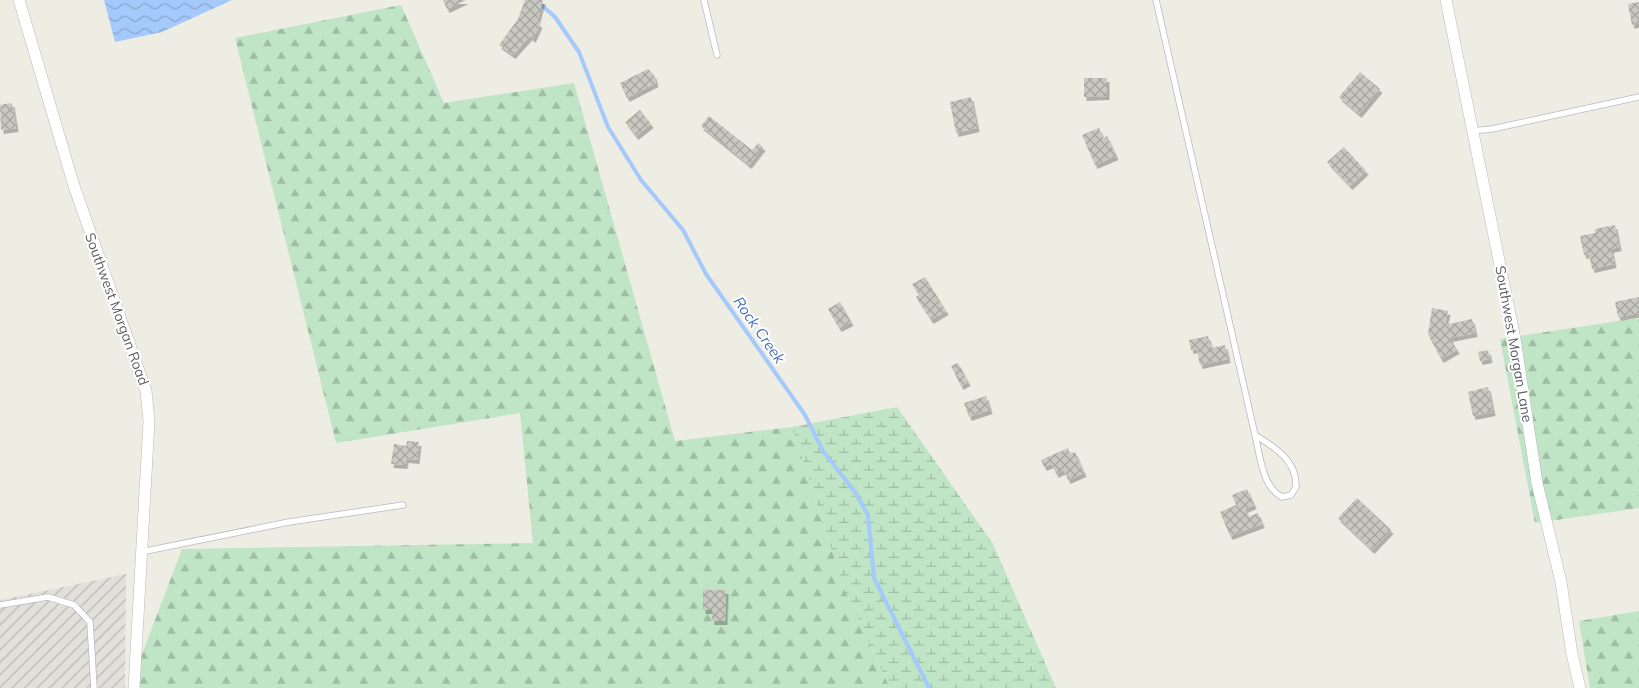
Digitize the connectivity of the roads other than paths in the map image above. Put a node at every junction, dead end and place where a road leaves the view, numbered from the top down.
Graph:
1 (19, 0) edge
2 (704, 0) edge
3 (1156, 0) edge
4 (1446, 0) edge
5 (717, 55) dead end
6 (1639, 97) edge
7 (1472, 131) junction
8 (1255, 436) junction
9 (403, 504) dead end
10 (141, 552) junction
11 (0, 605) edge
12 (94, 688) edge
13 (134, 688) edge
14 (1580, 688) edge

1 - 10 street, Southwest Morgan Road
2 - 5 lane
3 - 8 lane
4 - 7 street, Southwest Morgan Lane
6 - 7 lane
7 - 14 street, Southwest Morgan Lane
8 - 8 lane
9 - 10 lane
10 - 13 street, Southwest Morgan Road
11 - 12 lane

